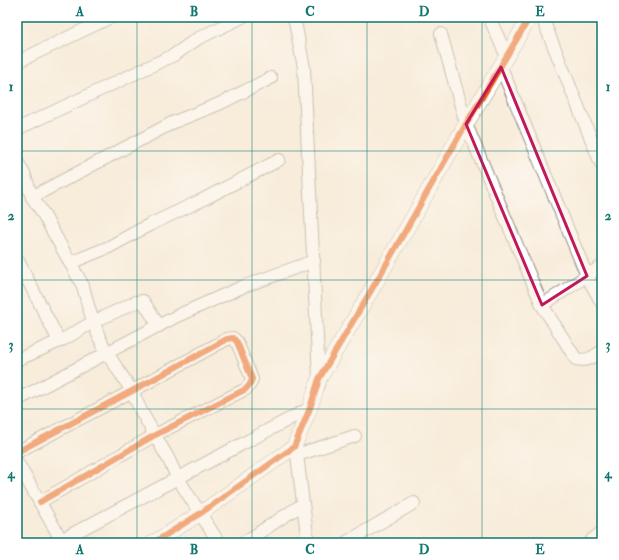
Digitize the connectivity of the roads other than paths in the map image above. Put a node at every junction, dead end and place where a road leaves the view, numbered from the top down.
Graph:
1 (111, 17) edge
2 (242, 17) edge
3 (294, 17) edge
4 (490, 17) edge
5 (530, 17) edge
6 (542, 17) edge
7 (442, 34) dead end
8 (17, 62) edge
9 (504, 62) junction
10 (271, 78) dead end
11 (466, 124) junction
12 (17, 130) edge
13 (279, 160) dead end
14 (17, 161) edge
15 (602, 166) edge
16 (21, 178) edge
17 (32, 197) junction
18 (17, 259) edge
19 (314, 261) junction
20 (70, 263) junction
21 (602, 266) edge
22 (587, 276) junction
23 (602, 303) edge
24 (542, 305) junction
25 (93, 322) junction
26 (159, 326) junction
27 (59, 341) junction
28 (602, 351) edge
29 (107, 352) junction
30 (17, 360) edge
31 (319, 379) junction
32 (132, 391) junction
33 (17, 400) edge
34 (310, 408) junction
35 (155, 435) junction
36 (355, 436) dead end
37 (295, 451) junction
38 (17, 452) edge
39 (17, 462) edge
40 (177, 477) junction
41 (40, 502) junction
42 (414, 503) dead end
43 (303, 504) junction
44 (201, 513) junction
45 (602, 532) edge
46 (592, 540) dead end
47 (62, 541) edge
48 (153, 543) edge
49 (219, 543) edge
50 (243, 543) edge
51 (308, 543) edge
52 (346, 543) edge

1 - 8 street
2 - 12 street
3 - 19 street
4 - 9 street
5 - 9 street
6 - 15 street
7 - 11 street
9 - 11 street
9 - 22 street
10 - 17 street
11 - 24 street
11 - 31 street
13 - 20 street
14 - 16 street
16 - 17 street
17 - 20 street
18 - 27 street
19 - 26 street
19 - 31 street
20 - 25 street
21 - 22 street
22 - 23 street
22 - 24 street
24 - 28 street
25 - 26 street
25 - 27 street
25 - 29 street
26 - 29 street
27 - 30 street
29 - 32 street
29 - 33 street
31 - 34 street
32 - 35 street
32 - 35 street
32 - 38 street
34 - 37 street
34 - 40 street
35 - 40 street
35 - 41 street
36 - 37 street
37 - 43 street
37 - 44 street
39 - 41 street
40 - 44 street
40 - 47 street
41 - 47 street
42 - 52 street
43 - 50 street
43 - 51 street
44 - 48 street
44 - 49 street
45 - 46 street

